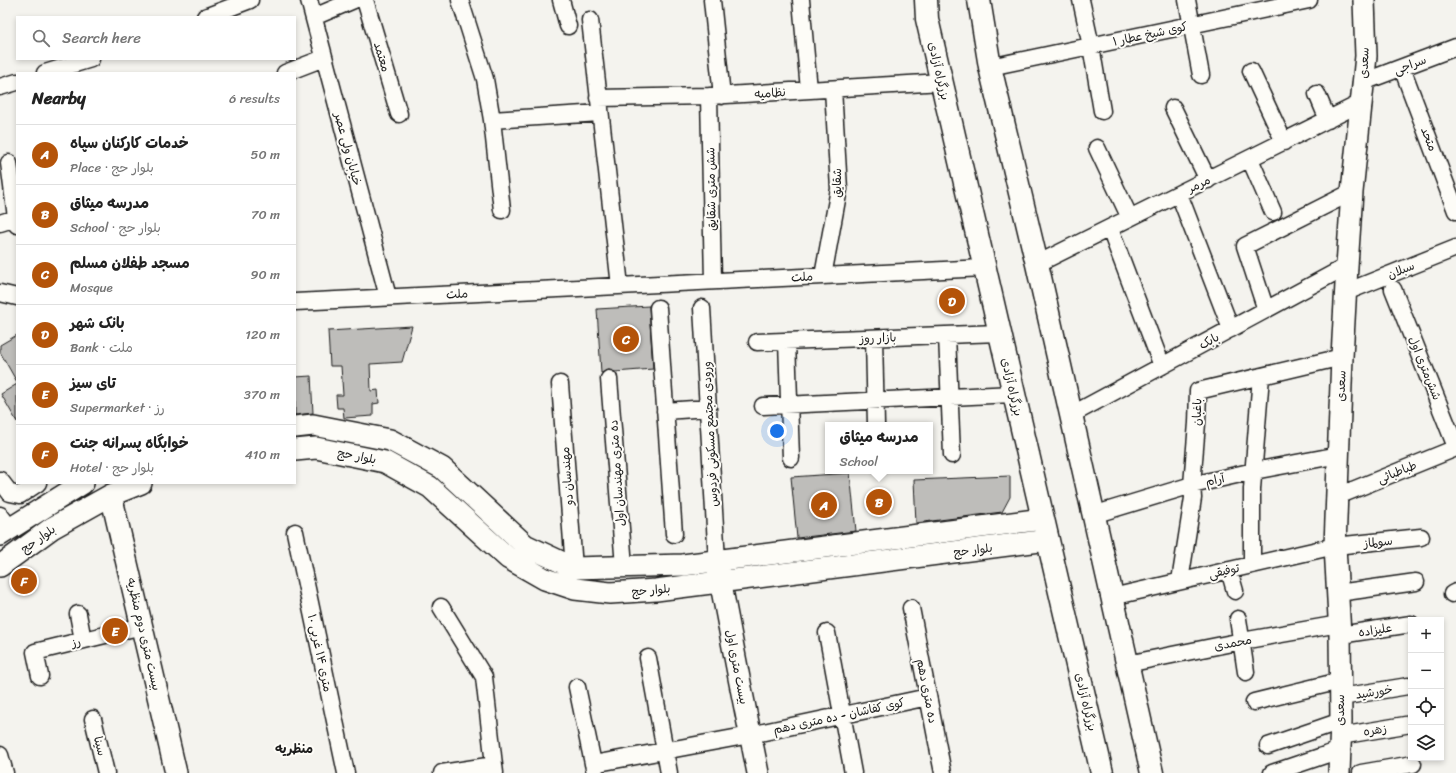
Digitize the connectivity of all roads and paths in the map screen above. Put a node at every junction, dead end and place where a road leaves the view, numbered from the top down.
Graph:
1 (250, 0) edge
2 (309, 0) edge
3 (354, 0) edge
4 (365, 0) edge
5 (460, 0) edge
6 (561, 0) edge
7 (712, 0) edge
8 (801, 0) edge
9 (926, 0) edge
10 (979, 0) edge
11 (1081, 0) edge
12 (1187, 0) edge
13 (1309, 0) edge
14 (1364, 0) edge
15 (208, 16) edge
16 (314, 17) junction
17 (590, 20) dead end
18 (1192, 25) junction
19 (568, 26) dead end
20 (1091, 46) junction
21 (1456, 47) edge
22 (324, 58) junction
23 (88, 60) edge
24 (990, 67) junction
25 (1402, 68) junction
26 (1251, 71) dead end
27 (48, 72) edge
28 (288, 72) edge
29 (1201, 74) dead end
30 (16, 82) edge
31 (942, 82) junction
32 (1363, 82) junction
33 (0, 87) edge
34 (833, 89) junction
35 (809, 90) junction
36 (1317, 94) dead end
37 (715, 96) junction
38 (1361, 103) junction
39 (599, 106) junction
40 (1173, 108) dead end
41 (1102, 111) dead end
42 (399, 114) dead end
43 (492, 120) junction
44 (1328, 120) junction
45 (1284, 142) junction
46 (1097, 148) dead end
47 (1250, 159) junction
48 (9, 163) edge
49 (1208, 180) junction
50 (1352, 192) junction
51 (1179, 194) junction
52 (502, 210) dead end
53 (1456, 211) edge
54 (1273, 212) dead end
55 (16, 215) edge
56 (1130, 218) junction
57 (16, 222) edge
58 (0, 223) edge
59 (1110, 229) junction
60 (1456, 248) edge
61 (1037, 264) junction
62 (1347, 266) junction
63 (984, 268) junction
64 (823, 276) junction
65 (713, 281) junction
66 (620, 286) junction
67 (1393, 289) dead end
68 (1346, 292) junction
69 (0, 293) edge
70 (16, 297) edge
71 (388, 297) junction
72 (296, 302) edge
73 (658, 308) dead end
74 (702, 308) dead end
75 (1266, 310) junction
76 (1231, 329) junction
77 (999, 333) junction
78 (947, 335) junction
79 (874, 338) junction
80 (788, 341) junction
81 (758, 342) dead end
82 (1342, 357) junction
83 (1162, 366) junction
84 (1261, 376) junction
85 (609, 379) dead end
86 (560, 384) dead end
87 (1014, 394) junction
88 (950, 397) junction
89 (876, 400) junction
90 (790, 404) junction
91 (763, 406) dead end
92 (708, 408) junction
93 (665, 411) junction
94 (1071, 415) junction
95 (876, 422) edge
96 (296, 427) edge
97 (342, 431) junction
98 (1456, 447) edge
99 (296, 450) edge
100 (337, 452) junction
101 (952, 455) dead end
102 (1339, 455) junction
103 (791, 458) dead end
104 (1254, 471) junction
105 (0, 480) edge
106 (36, 484) edge
107 (81, 484) edge
108 (138, 484) edge
109 (1192, 485) junction
110 (111, 494) junction
111 (1338, 496) junction
112 (1093, 515) junction
113 (1013, 523) junction
114 (3, 526) edge
115 (1045, 530) junction
116 (295, 532) dead end
117 (674, 534) dead end
118 (1421, 537) dead end
119 (1017, 544) junction
120 (1336, 546) junction
121 (718, 560) junction
122 (1252, 564) junction
123 (0, 566) edge
124 (624, 566) junction
125 (574, 568) junction
126 (1229, 570) junction
127 (1180, 581) junction
128 (720, 582) junction
129 (1416, 582) dead end
130 (1235, 591) dead end
131 (1338, 593) junction
132 (1112, 596) junction
133 (441, 607) dead end
134 (911, 608) dead end
135 (78, 614) dead end
136 (1238, 619) dead end
137 (1408, 624) edge
138 (142, 626) junction
139 (1340, 630) junction
140 (827, 633) dead end
141 (83, 640) junction
142 (1242, 641) junction
143 (648, 658) dead end
144 (1127, 664) junction
145 (1246, 672) dead end
146 (40, 676) dead end
147 (1408, 686) dead end
148 (577, 687) dead end
149 (1340, 689) junction
150 (928, 697) junction
151 (1254, 702) dead end
152 (843, 715) junction
153 (93, 719) dead end
154 (1408, 724) edge
155 (750, 735) junction
156 (1340, 735) junction
157 (1268, 746) dead end
158 (665, 751) junction
159 (0, 755) edge
160 (1413, 764) dead end
161 (494, 769) edge
162 (594, 769) edge
163 (5, 773) edge
164 (106, 773) edge
165 (176, 773) edge
166 (346, 773) edge
167 (442, 773) edge
168 (669, 773) edge
169 (758, 773) edge
170 (853, 773) edge
171 (943, 773) edge
172 (1102, 773) edge
173 (1152, 773) edge
174 (1272, 773) edge
175 (1339, 773) edge
176 (1362, 773) edge

1 - 15 street
2 - 16 street, خیابان ولی عصر
3 - 16 street
4 - 42 street, معتمد
5 - 43 street
6 - 19 street
7 - 37 street, شش متری شقایق
8 - 35 street
9 - 31 highway, بزرگراه آزادی
10 - 24 highway
11 - 20 street
12 - 18 street
13 - 18 street, کوی شیخ عطار ۱
14 - 32 main road, سعدی
16 - 22 street, خیابان ولی عصر
17 - 39 street
18 - 20 street, کوی شیخ عطار ۱
18 - 29 street
20 - 24 street, کوی شیخ عطار ۱
20 - 41 street
21 - 25 street, سراجی
22 - 28 street
22 - 71 street, خیابان ولی عصر
23 - 27 street
24 - 61 highway
25 - 32 street, سراجی
25 - 53 street, متحد
26 - 45 street
30 - 33 street
31 - 34 street, نظامیه
31 - 63 highway, بزرگراه آزادی
32 - 38 main road, سعدی
34 - 35 street, نظامیه
34 - 64 street, شقایق
35 - 37 street, نظامیه
36 - 44 street
37 - 39 street, نظامیه
37 - 65 street, شش متری شقایق
38 - 44 street, مرمر
38 - 50 main road, سعدی
39 - 43 street, نظامیه
39 - 66 street
40 - 49 street
43 - 52 street
44 - 45 street, مرمر
45 - 47 street, مرمر
46 - 56 street
47 - 49 street, مرمر
47 - 54 street
48 - 55 street
49 - 51 street, مرمر
50 - 62 main road, سعدی
50 - 75 street
51 - 56 street, مرمر
51 - 76 street
56 - 59 street, مرمر
57 - 58 street
59 - 61 street, مرمر
59 - 83 street
60 - 68 street, سبلان
61 - 94 highway
62 - 68 main road, سعدی
62 - 75 street, بابک
63 - 64 street, ملت
63 - 77 highway, بزرگراه آزادی
64 - 65 street, ملت
65 - 66 street, ملت
66 - 71 street, ملت
67 - 98 street, شش‌متری اول
68 - 82 main road, سعدی
69 - 70 street
71 - 72 street, ملت
73 - 93 street
74 - 92 street, ورودی مجتمع مسکونی فردوس
75 - 76 street, بابک
76 - 83 street, بابک
77 - 78 street, بازار روز
77 - 87 highway, بزرگراه آزادی
78 - 79 street, بازار روز
78 - 88 street
79 - 80 street, بازار روز
79 - 89 street
80 - 81 street, بازار روز
80 - 90 street
82 - 84 street, باغبان
82 - 102 main road, سعدی
83 - 94 street, بابک
84 - 104 street
84 - 109 street, باغبان
85 - 124 street, ده متری مهندسان اول
86 - 125 street, مهندسان دو
87 - 88 street
87 - 115 highway, بزرگراه آزادی
88 - 89 street
88 - 101 street
89 - 90 street
89 - 95 street
90 - 91 street
90 - 103 street
92 - 93 street
92 - 121 street, ورودی مجتمع مسکونی فردوس
93 - 117 street
94 - 112 highway
96 - 97 main road, بلوار حج
97 - 100 main road
97 - 125 main road, بلوار حج
98 - 111 street, طباطبائی
99 - 100 main road, بلوار حج
100 - 128 main road, بلوار حج
102 - 104 street, آرام
102 - 111 main road, سعدی
104 - 109 street, آرام
104 - 122 street
105 - 106 street
107 - 114 main road, بلوار حج
108 - 110 main road, بلوار حج
109 - 112 street, آرام
109 - 127 street, باغبان
110 - 123 main road, بلوار حج
110 - 138 main road, بیست متری دوم منظریه
111 - 120 main road, سعدی
112 - 132 highway
113 - 115 main road, بلوار حج
113 - 119 main road
113 - 121 main road, بلوار حج
115 - 119 main road, بلوار حج
115 - 172 highway, بزرگراه آزادی
116 - 166 street, ۱۰ متری ۱۴ غربی
118 - 120 street, سولماز
119 - 128 main road, بلوار حج
120 - 122 street, توفیقی
120 - 131 main road, سعدی
121 - 124 main road, بلوار حج
121 - 128 main road, بیست متری اول
122 - 126 street, توفیقی
124 - 125 main road, بلوار حج
126 - 127 street, توفیقی
126 - 130 street
127 - 132 street, توفیقی
128 - 155 main road, بیست متری اول
129 - 131 street
131 - 139 main road, سعدی
132 - 144 highway
133 - 161 street
134 - 150 street, ده متری دهم
135 - 141 street
136 - 142 street
137 - 139 street, علیزاده
138 - 141 street, رز
138 - 165 main road, بیست متری دوم منظریه
139 - 142 street, محمدی
139 - 149 main road, سعدی
140 - 152 street
141 - 146 street, رز
142 - 144 street, محمدی
142 - 145 street
143 - 158 street
144 - 173 highway
147 - 149 street, خورشید
148 - 162 street
149 - 151 street, خورشید
149 - 156 main road, سعدی
150 - 152 street, کوی کفاشان - ده متری دهم
150 - 171 street, ده متری دهم
152 - 155 street, کوی کفاشان - ده متری دهم
152 - 170 street
153 - 164 street, سینا
154 - 156 street, زهره
155 - 158 street, کوی کفاشان - ده متری دهم
155 - 169 main road, بیست متری اول
156 - 157 street
156 - 174 street
156 - 175 main road, سعدی
158 - 162 street, کوی کفاشان - ده متری دهم
158 - 168 street
159 - 163 street
160 - 176 street
161 - 167 street

